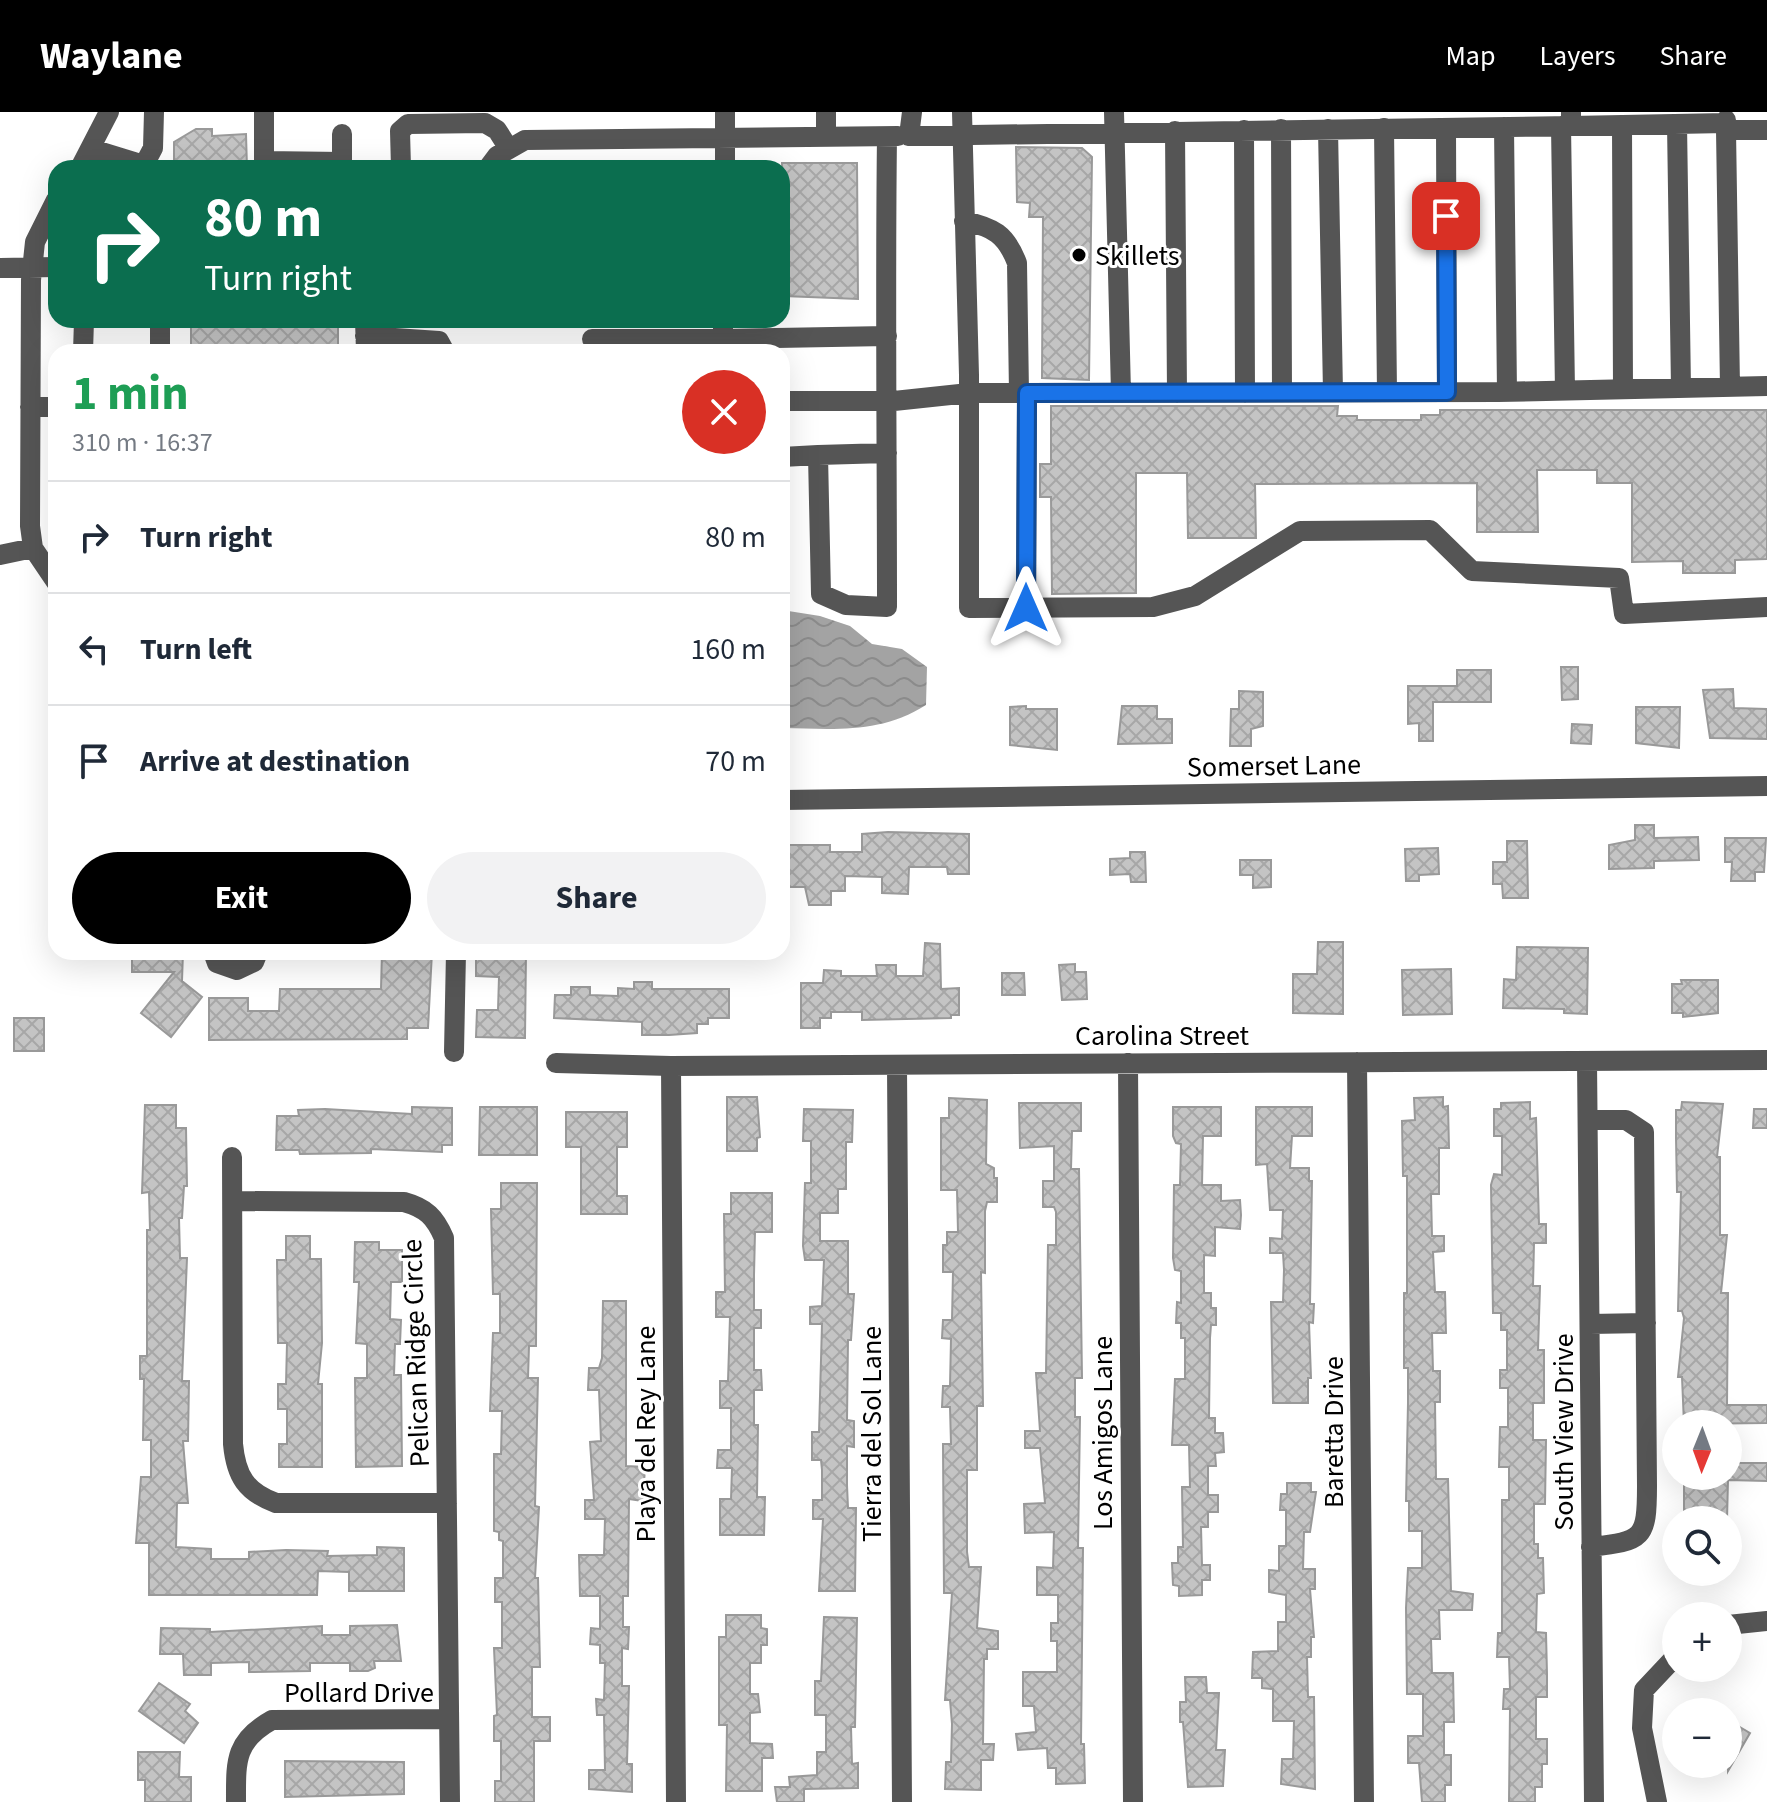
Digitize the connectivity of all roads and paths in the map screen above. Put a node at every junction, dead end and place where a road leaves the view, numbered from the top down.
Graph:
1 (93, 112) edge
2 (109, 112) edge
3 (154, 112) edge
4 (264, 112) edge
5 (725, 112) edge
6 (826, 112) edge
7 (912, 112) edge
8 (962, 112) edge
9 (1304, 121) edge
10 (1114, 122) edge
11 (1510, 122) edge
12 (1568, 122) edge
13 (1726, 122) edge
14 (1677, 124) junction
15 (1622, 125) junction
16 (1384, 128) junction
17 (1446, 128) junction
18 (1281, 129) junction
19 (1328, 129) junction
20 (1244, 130) junction
21 (1767, 130) edge
22 (1175, 131) junction
23 (962, 133) junction
24 (342, 134) dead end
25 (909, 136) junction
26 (826, 137) junction
27 (887, 137) junction
28 (725, 138) junction
29 (92, 149) junction
30 (509, 149) junction
31 (85, 160) edge
32 (128, 160) edge
33 (147, 160) edge
34 (264, 160) edge
35 (342, 160) edge
36 (401, 160) edge
37 (497, 160) edge
38 (725, 160) edge
39 (48, 213) edge
40 (964, 221) junction
41 (48, 267) edge
42 (0, 268) edge
43 (32, 268) junction
44 (365, 336) edge
45 (887, 336) junction
46 (723, 337) edge
47 (592, 339) dead end
48 (441, 344) edge
49 (1767, 386) edge
50 (1730, 387) junction
51 (1681, 388) junction
52 (1623, 389) junction
53 (1565, 391) junction
54 (1282, 392) junction
55 (1333, 392) junction
56 (1387, 392) junction
57 (1447, 392) junction
58 (1507, 392) junction
59 (969, 393) junction
60 (1023, 393) junction
61 (1121, 393) junction
62 (1177, 393) junction
63 (1245, 393) junction
64 (790, 401) edge
65 (887, 401) junction
66 (30, 407) junction
67 (48, 407) edge
68 (887, 453) junction
69 (818, 455) junction
70 (790, 457) edge
71 (33, 548) junction
72 (0, 555) edge
73 (48, 573) edge
74 (1767, 607) edge
75 (1026, 608) junction
76 (1767, 786) edge
77 (790, 800) edge
78 (216, 960) edge
79 (255, 960) edge
80 (456, 960) edge
81 (454, 1052) dead end
82 (1767, 1060) edge
83 (1587, 1061) junction
84 (1357, 1062) junction
85 (556, 1063) dead end
86 (1128, 1063) junction
87 (671, 1066) junction
88 (897, 1066) junction
89 (1588, 1120) junction
90 (232, 1157) dead end
91 (233, 1201) junction
92 (1646, 1323) junction
93 (1590, 1324) junction
94 (447, 1503) junction
95 (1591, 1547) junction
96 (1767, 1621) edge
97 (1742, 1624) edge
98 (1662, 1671) edge
99 (448, 1719) junction
100 (236, 1802) edge
101 (450, 1802) edge
102 (676, 1802) edge
103 (902, 1802) edge
104 (1133, 1802) edge
105 (1364, 1802) edge
106 (1594, 1802) edge
107 (1657, 1802) edge

1 - 29 street
2 - 29 street
3 - 33 street
4 - 34 street
5 - 28 street
6 - 26 street
7 - 25 street
8 - 23 street
9 - 18 street
9 - 19 street
10 - 22 street
10 - 23 street
10 - 61 street
11 - 12 street
11 - 17 street
11 - 58 street
12 - 15 street
12 - 53 street
13 - 14 street
13 - 21 street
13 - 50 street
14 - 15 street
14 - 51 street
15 - 52 street
16 - 17 street
16 - 19 street
16 - 56 street
17 - 57 street
18 - 20 street
18 - 54 street
19 - 55 street
20 - 22 street
20 - 63 street
22 - 62 street
23 - 25 street
23 - 40 street
24 - 35 street
25 - 27 street
26 - 27 street
26 - 28 street
27 - 45 street
28 - 30 street
28 - 38 street
29 - 31 street
29 - 32 street
30 - 36 street
30 - 37 street
39 - 43 street
40 - 59 street
40 - 60 street
41 - 43 street
42 - 43 street
43 - 66 street
44 - 48 street
45 - 46 street
45 - 65 street
46 - 47 street
49 - 50 street
50 - 51 street
51 - 52 street
52 - 53 street
53 - 58 street
54 - 55 street
54 - 63 street
55 - 56 street
56 - 57 street
57 - 58 street
59 - 60 street
59 - 65 street
59 - 75 street
60 - 61 street
60 - 75 street
61 - 62 street
62 - 63 street
64 - 65 street
65 - 68 street
66 - 67 street
66 - 71 street
68 - 69 street
68 - 69 street
69 - 70 street
71 - 72 street
71 - 73 street
74 - 75 street
76 - 77 street, Somerset Lane
78 - 79 street
80 - 81 street
82 - 83 street, Carolina Street
83 - 84 street, Carolina Street
83 - 89 street, South View Drive
84 - 86 street, Carolina Street
84 - 105 street, Baretta Drive
85 - 87 street, Carolina Street
86 - 88 street, Carolina Street
86 - 104 street, Los Amigos Lane
87 - 88 street, Carolina Street
87 - 102 street, Playa del Rey Lane
88 - 103 street, Tierra del Sol Lane
89 - 92 street
89 - 93 street, South View Drive
90 - 91 street, Pelican Ridge Circle
91 - 94 street, Pelican Ridge Circle
91 - 94 street, Pelican Ridge Circle
92 - 93 street
92 - 95 street
93 - 95 street, South View Drive
94 - 99 street, Pelican Ridge Circle
95 - 106 street, South View Drive
96 - 97 street
98 - 107 street
99 - 100 street, Pollard Drive
99 - 101 street, Pelican Ridge Circle

